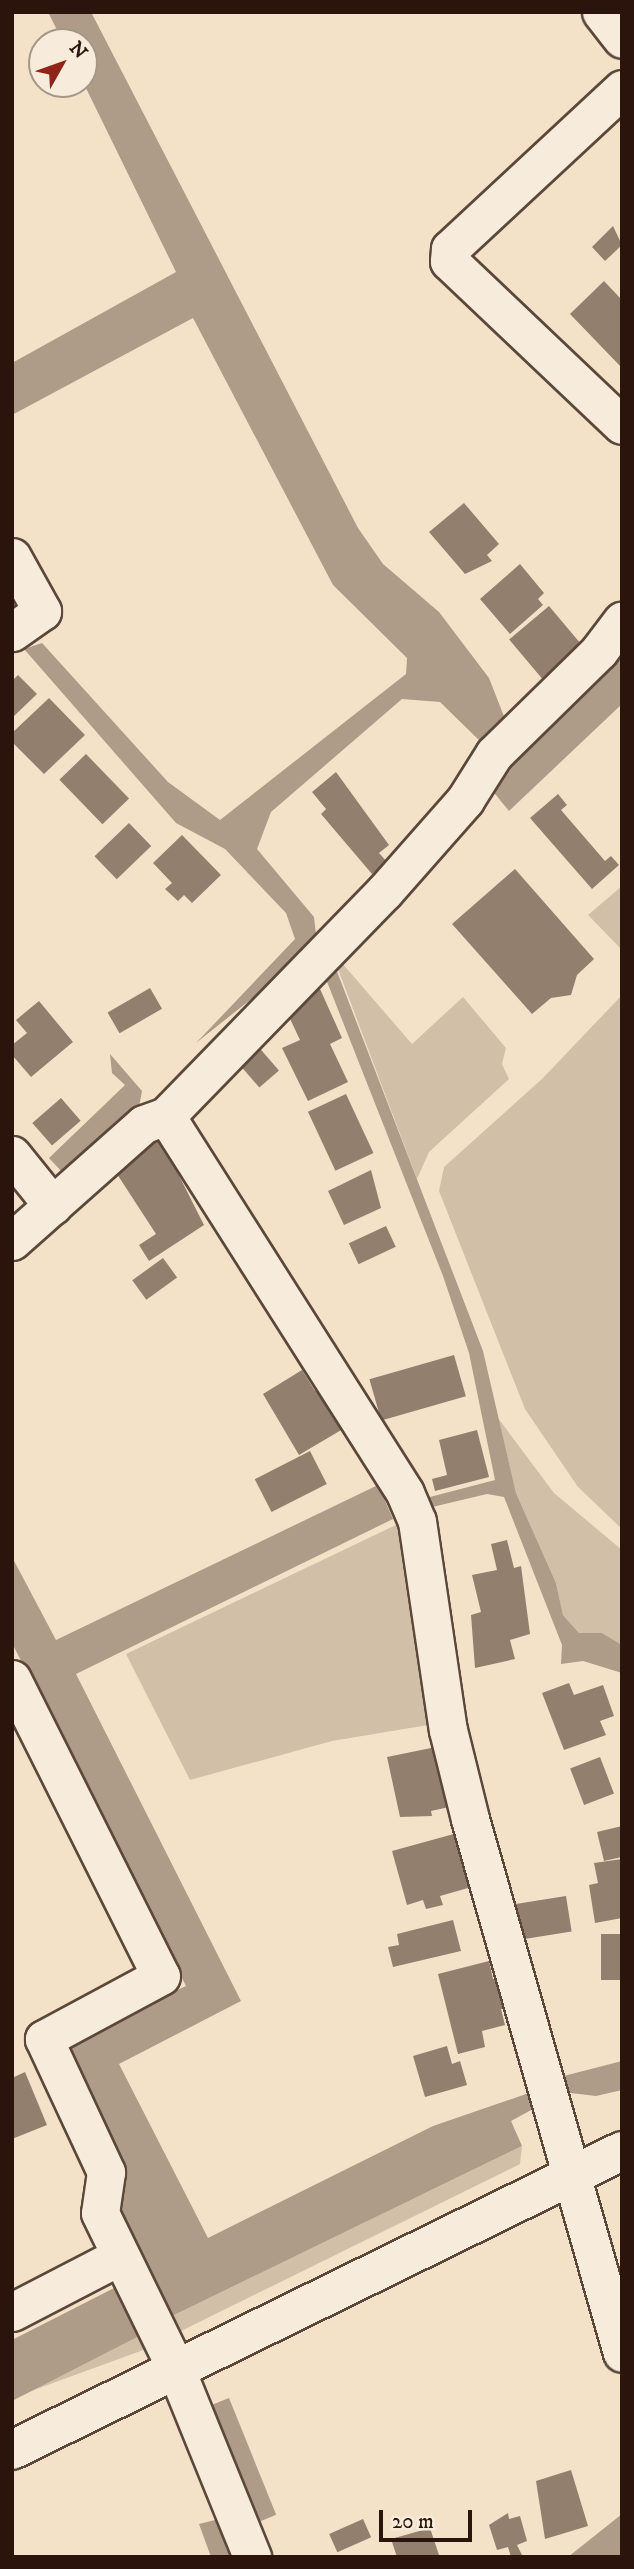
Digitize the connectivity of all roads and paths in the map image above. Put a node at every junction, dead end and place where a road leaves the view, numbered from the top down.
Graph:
1 (601, 12) edge
2 (622, 39) edge
3 (622, 89) edge
4 (622, 425) edge
5 (12, 557) edge
6 (622, 621) edge
7 (12, 632) edge
8 (166, 1116) junction
9 (12, 1155) edge
10 (53, 1206) junction
11 (12, 1241) edge
12 (12, 1679) edge
13 (622, 2151) edge
14 (571, 2175) junction
15 (120, 2256) junction
16 (12, 2312) edge
17 (622, 2353) edge
18 (175, 2367) junction
19 (12, 2450) edge
20 (252, 2557) edge

1 - 2 street
3 - 4 street
5 - 7 street
6 - 8 street
8 - 10 street
8 - 14 street
9 - 10 street
10 - 11 street
12 - 15 street
13 - 14 street
14 - 17 street
14 - 18 street
15 - 16 street
15 - 18 street
18 - 19 street
18 - 20 street

